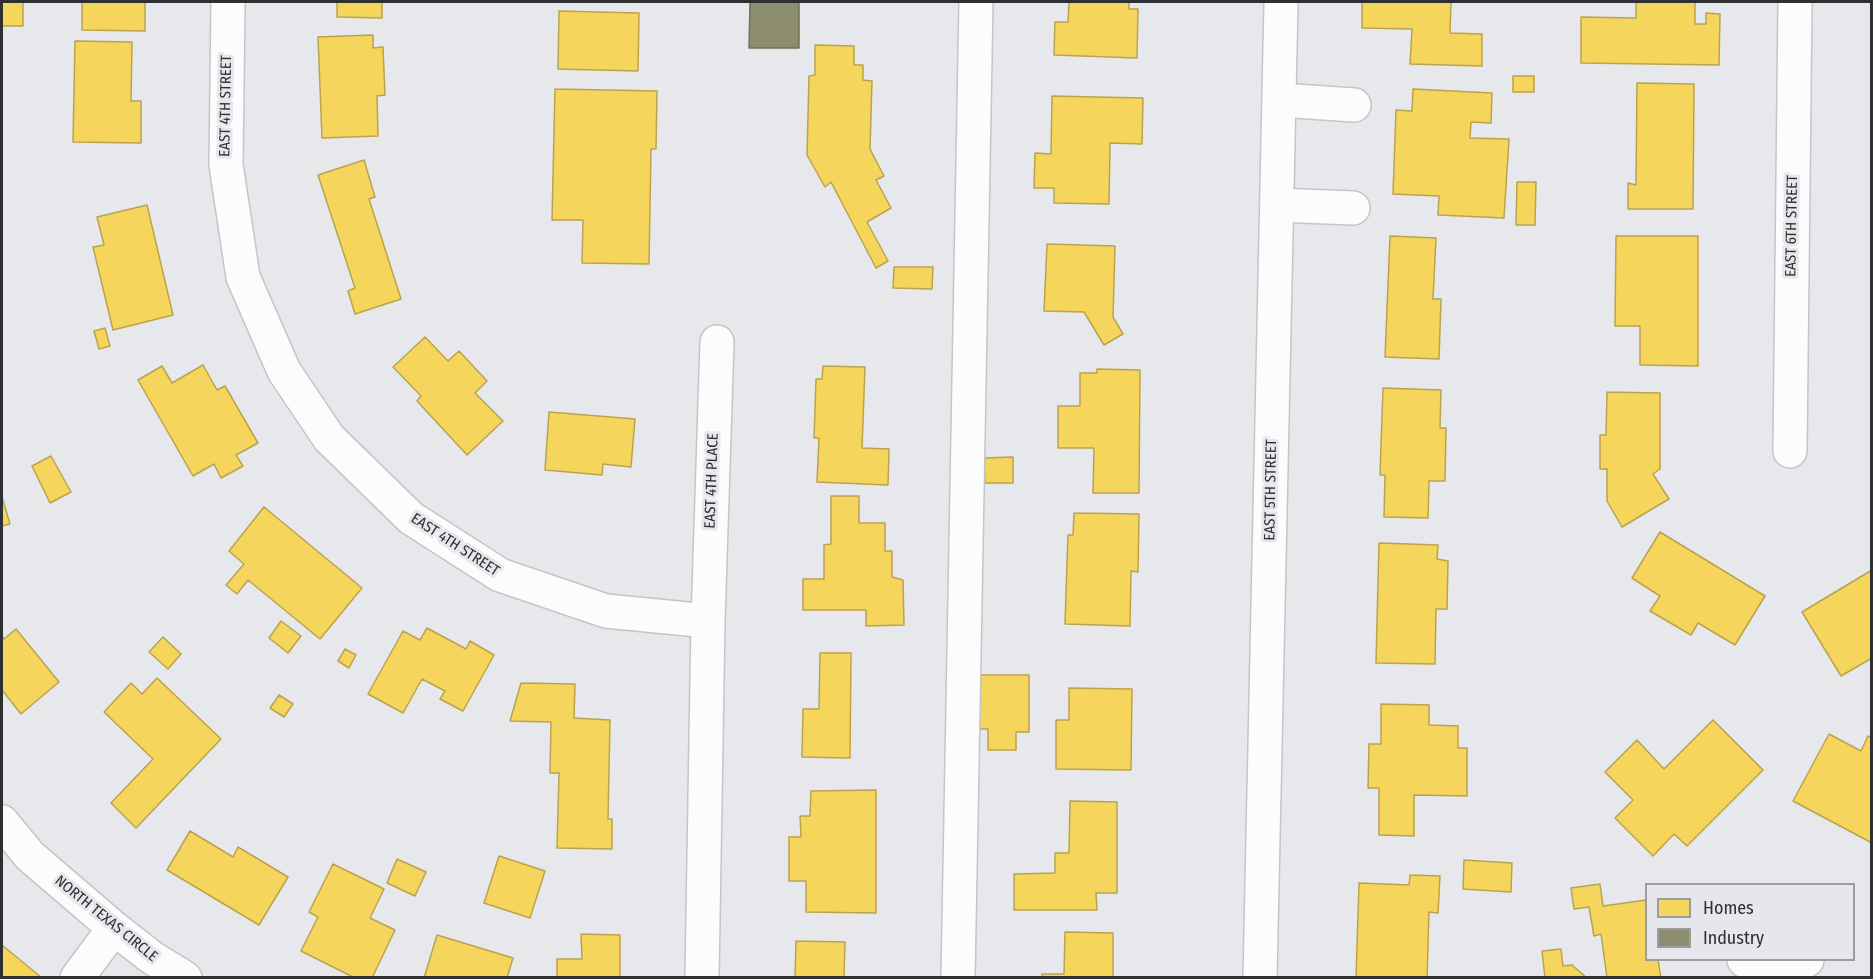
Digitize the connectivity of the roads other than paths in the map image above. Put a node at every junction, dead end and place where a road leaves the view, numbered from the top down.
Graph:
1 (228, 2) edge
2 (976, 2) edge
3 (1281, 2) edge
4 (1794, 2) edge
5 (1279, 100) junction
6 (1354, 105) dead end
7 (1277, 205) junction
8 (1353, 208) dead end
9 (717, 342) dead end
10 (1790, 451) dead end
11 (708, 621) junction
12 (2, 822) edge
13 (114, 928) junction
14 (1806, 961) edge
15 (1760, 970) edge
16 (77, 978) edge
17 (184, 978) edge
18 (702, 978) edge
19 (958, 978) edge
20 (1260, 978) edge

1 - 11 street, EAST 4TH STREET
2 - 19 street
3 - 5 street, EAST 5TH STREET
4 - 10 street, EAST 6TH STREET
5 - 6 street
5 - 7 street, EAST 5TH STREET
7 - 8 street
7 - 20 street, EAST 5TH STREET
9 - 11 street, EAST 4TH PLACE
11 - 18 street
12 - 13 street, NORTH TEXAS CIRCLE
13 - 16 street
13 - 17 street, NORTH TEXAS CIRCLE
14 - 15 street

